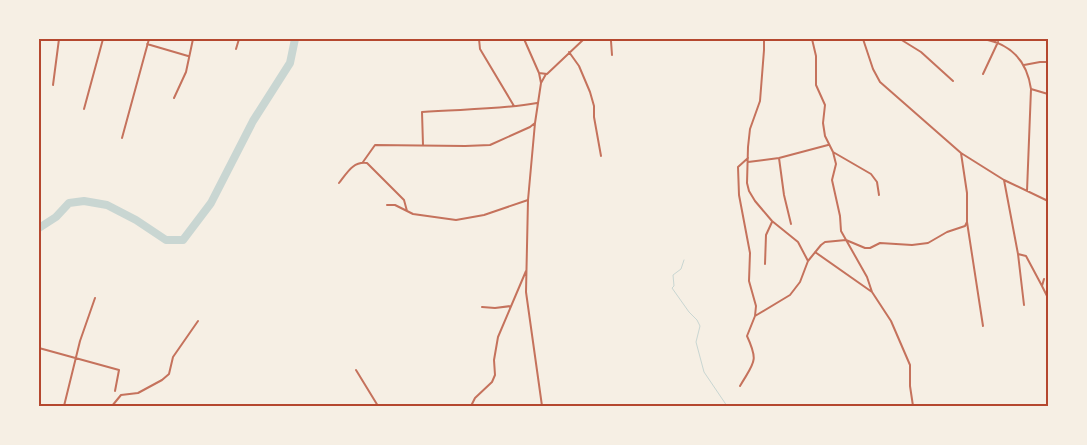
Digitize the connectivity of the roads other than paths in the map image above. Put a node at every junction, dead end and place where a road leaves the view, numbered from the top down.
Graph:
1 (59, 39) edge
2 (103, 39) edge
3 (149, 39) edge
4 (194, 39) edge
5 (239, 39) edge
6 (479, 39) edge
7 (524, 39) edge
8 (584, 39) edge
9 (610, 39) edge
10 (764, 39) edge
11 (812, 39) edge
12 (864, 39) edge
13 (900, 39) edge
14 (984, 39) edge
15 (998, 42) junction
16 (148, 44) junction
17 (236, 49) dead end
18 (569, 52) junction
19 (612, 54) dead end
20 (189, 56) junction
21 (1048, 62) edge
22 (1024, 65) junction
23 (539, 73) junction
24 (546, 74) junction
25 (983, 74) dead end
26 (954, 81) dead end
27 (541, 83) junction
28 (53, 85) dead end
29 (1030, 89) junction
30 (1048, 94) edge
31 (174, 98) dead end
32 (537, 103) junction
33 (514, 106) junction
34 (84, 109) dead end
35 (535, 123) junction
36 (122, 138) dead end
37 (424, 145) junction
38 (828, 145) junction
39 (833, 152) junction
40 (960, 153) junction
41 (601, 156) dead end
42 (748, 158) junction
43 (779, 158) junction
44 (363, 162) junction
45 (748, 162) junction
46 (1004, 180) junction
47 (339, 183) dead end
48 (1027, 191) junction
49 (879, 195) dead end
50 (528, 200) junction
51 (1048, 201) edge
52 (387, 205) dead end
53 (407, 211) junction
54 (772, 221) junction
55 (967, 222) junction
56 (791, 224) dead end
57 (846, 240) junction
58 (815, 252) junction
59 (1018, 254) junction
60 (808, 262) junction
61 (765, 264) dead end
62 (527, 268) junction
63 (1044, 279) dead end
64 (1042, 286) junction
65 (872, 292) junction
66 (94, 298) dead end
67 (1048, 298) edge
68 (1024, 305) dead end
69 (512, 306) junction
70 (482, 307) dead end
71 (755, 316) junction
72 (198, 321) dead end
73 (983, 326) dead end
74 (39, 348) edge
75 (76, 358) junction
76 (356, 370) dead end
77 (740, 386) dead end
78 (115, 390) dead end
79 (64, 406) edge
80 (112, 406) edge
81 (378, 406) edge
82 (471, 406) edge
83 (542, 406) edge
84 (912, 406) edge

1 - 28 street
2 - 34 street
3 - 16 street
4 - 20 street
5 - 17 street
6 - 33 street
7 - 23 street
8 - 18 street
9 - 19 street
10 - 42 street
11 - 38 street
12 - 40 street
13 - 26 street
14 - 15 street
15 - 22 street
15 - 25 street
16 - 20 street
16 - 36 street
18 - 24 street
18 - 41 street
20 - 31 street
21 - 22 street
22 - 29 street
23 - 24 street
23 - 27 street
24 - 27 street
27 - 32 street
29 - 30 street
29 - 48 street
32 - 33 street
32 - 35 street
33 - 37 street
35 - 37 street
35 - 50 street
37 - 44 street
38 - 39 street
38 - 43 street
39 - 49 street
39 - 57 street
40 - 46 street
40 - 55 street
42 - 45 street
42 - 71 street
43 - 45 street
43 - 56 street
44 - 47 street
44 - 53 street
45 - 54 street
46 - 48 street
46 - 59 street
48 - 51 street
50 - 53 street
50 - 62 street
52 - 53 street
54 - 60 street
54 - 61 street
55 - 57 street
55 - 73 street
57 - 58 street
57 - 65 street
58 - 60 street
58 - 65 street
59 - 64 street
59 - 68 street
60 - 71 street
62 - 69 street
62 - 83 street
63 - 64 street
64 - 67 street
65 - 84 street
66 - 75 street
69 - 70 street
69 - 82 street
71 - 77 street
72 - 80 street
74 - 75 street
75 - 78 street
75 - 79 street
76 - 81 street

